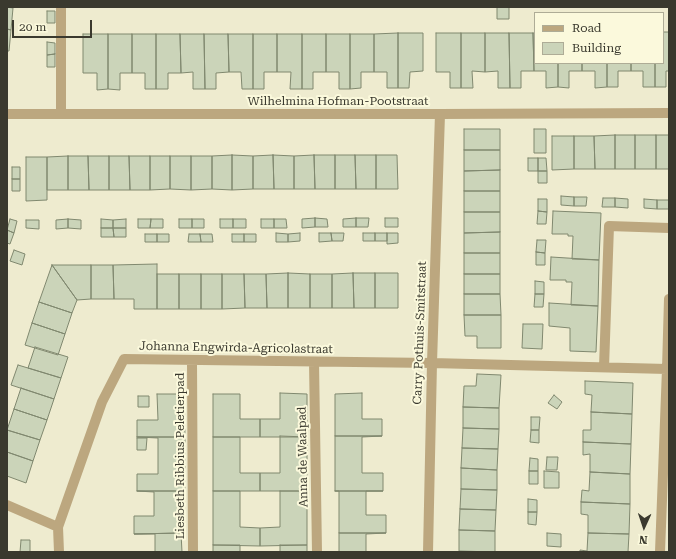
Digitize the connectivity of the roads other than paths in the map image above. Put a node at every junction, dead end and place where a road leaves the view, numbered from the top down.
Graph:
1 (61, 7) edge
2 (669, 113) edge
3 (7, 114) edge
4 (62, 114) junction
5 (440, 114) junction
6 (669, 228) edge
7 (669, 299) edge
8 (192, 361) junction
9 (314, 362) junction
10 (432, 363) junction
11 (604, 367) junction
12 (667, 369) junction
13 (7, 505) edge
14 (58, 527) junction
15 (59, 552) edge
16 (194, 552) edge
17 (317, 552) edge
18 (428, 552) edge
19 (660, 552) edge

1 - 4 street
2 - 5 street, Wilhelmina Hofman-Pootstraat
3 - 4 street, Wilhelmina Hofman-Pootstraat
4 - 5 street, Wilhelmina Hofman-Pootstraat
5 - 10 street, Carry Pothuis-Smitstraat
6 - 11 street
7 - 12 street
8 - 9 street, Johanna Engwirda-Agricolastraat
8 - 14 street, Johanna Engwirda-Agricolastraat
8 - 16 street, Liesbeth Ribbius Peletierpad
9 - 10 street, Johanna Engwirda-Agricolastraat
9 - 17 street, Anna de Waalpad
10 - 11 street, Johanna Engwirda-Agricolastraat
10 - 18 street, Carry Pothuis-Smitstraat
11 - 12 street, Johanna Engwirda-Agricolastraat
12 - 19 street
13 - 14 street
14 - 15 street, Johanna Engwirda-Agricolastraat

